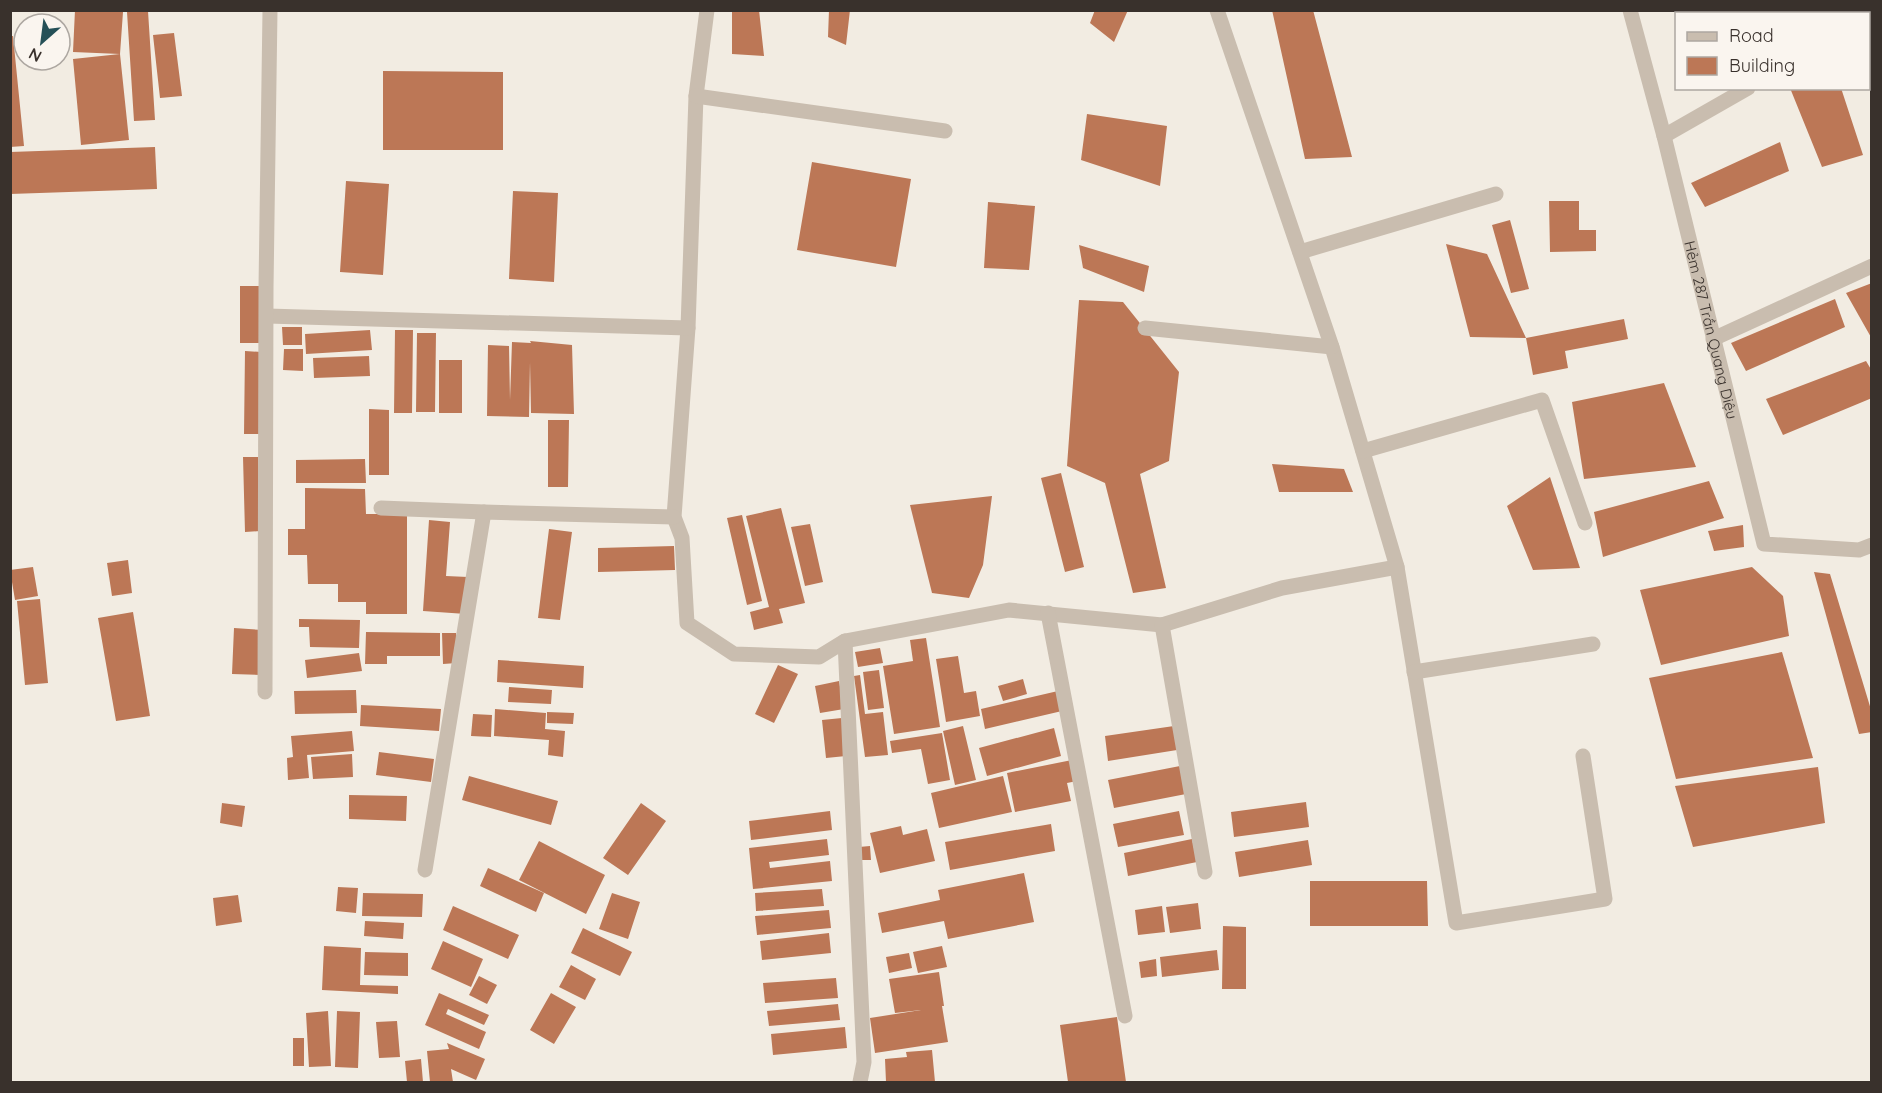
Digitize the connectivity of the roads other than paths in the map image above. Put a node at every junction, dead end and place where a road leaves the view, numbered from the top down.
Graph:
1 (270, 10) edge
2 (707, 10) edge
3 (1216, 10) edge
4 (1630, 10) edge
5 (1744, 90) edge
6 (696, 96) junction
7 (945, 131) dead end
8 (1664, 136) junction
9 (1496, 194) dead end
10 (1300, 252) junction
11 (1872, 266) edge
12 (267, 316) junction
13 (688, 328) junction
14 (1144, 328) dead end
15 (1713, 339) junction
16 (1332, 347) junction
17 (1363, 452) junction
18 (381, 508) dead end
19 (484, 512) junction
20 (674, 517) junction
21 (1585, 523) dead end
22 (1872, 545) edge
23 (1397, 567) junction
24 (1048, 614) junction
25 (1162, 625) junction
26 (845, 641) junction
27 (1593, 644) dead end
28 (1414, 672) junction
29 (265, 692) dead end
30 (1583, 756) dead end
31 (425, 870) dead end
32 (1205, 872) dead end
33 (1125, 1016) dead end
34 (860, 1083) edge

1 - 12 street
2 - 6 street
3 - 10 street
4 - 8 street, Hẻm 287 Trần Quang Diệu
5 - 8 street
6 - 7 street
6 - 13 street
8 - 15 street, Hẻm 287 Trần Quang Diệu
9 - 10 street
10 - 16 street
11 - 15 street
12 - 13 street
12 - 29 street
13 - 20 street
14 - 16 street
15 - 22 street, Hẻm 287 Trần Quang Diệu
16 - 17 street
17 - 21 street
17 - 23 street
18 - 19 street
19 - 20 street
19 - 31 street
20 - 26 street
23 - 25 street
23 - 28 street
24 - 25 street
24 - 26 street
24 - 33 street
25 - 32 street
26 - 34 street
27 - 28 street
28 - 30 street

